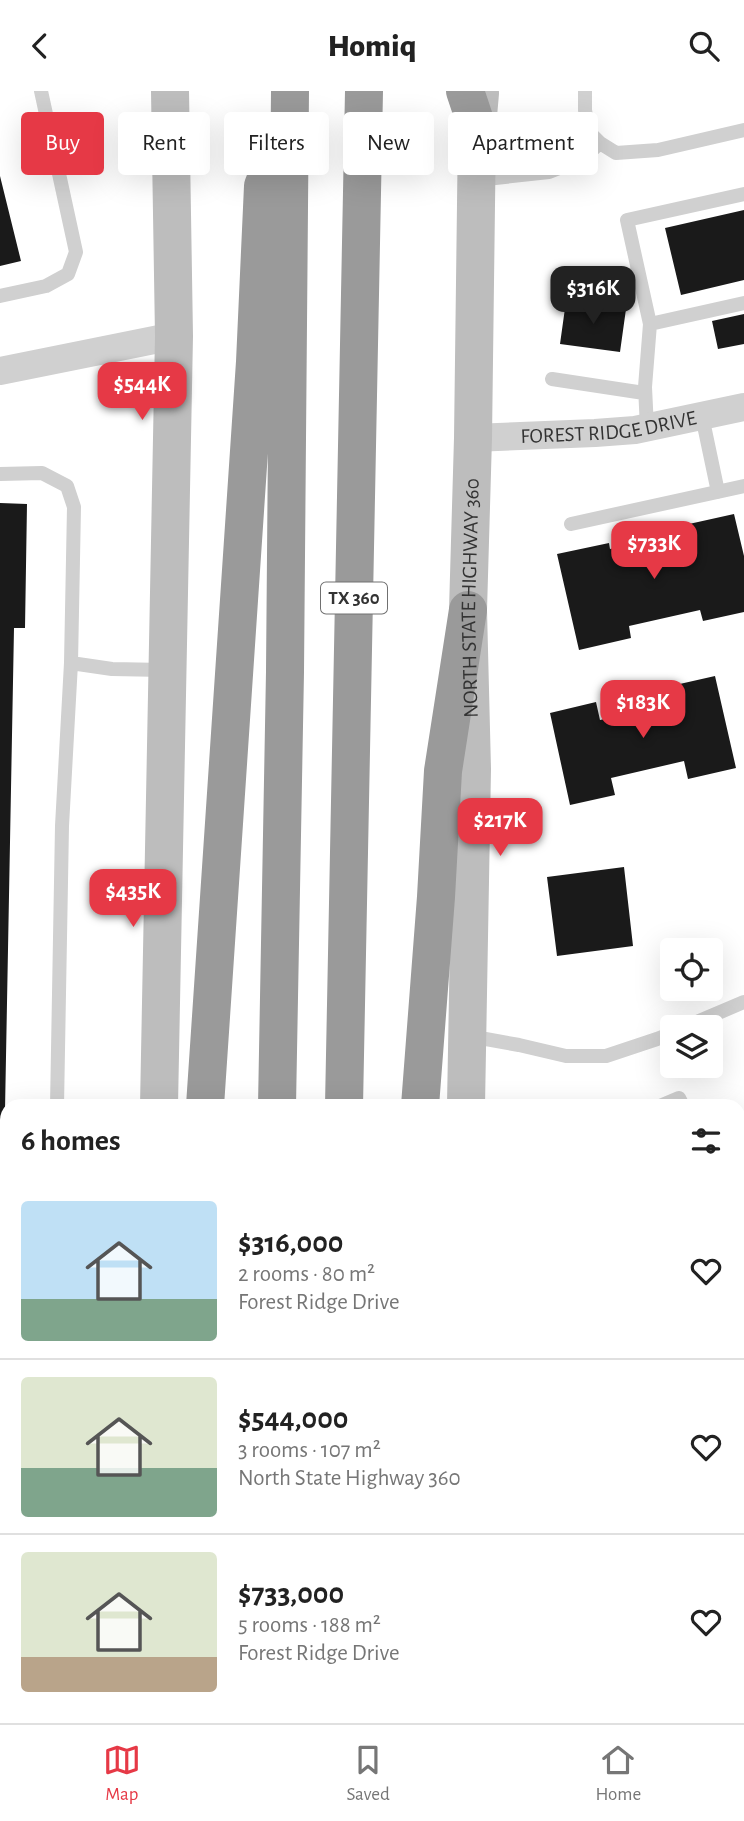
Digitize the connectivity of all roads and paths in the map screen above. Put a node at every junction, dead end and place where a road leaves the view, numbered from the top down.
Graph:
1 (41, 91) edge
2 (170, 91) edge
3 (364, 91) edge
4 (465, 91) edge
5 (586, 91) edge
6 (289, 106) edge
7 (479, 109) edge
8 (744, 130) edge
9 (600, 143) junction
10 (476, 180) junction
11 (744, 194) edge
12 (0, 296) edge
13 (744, 303) edge
14 (650, 324) junction
15 (174, 336) junction
16 (0, 371) edge
17 (552, 379) dead end
18 (645, 393) junction
19 (744, 407) edge
20 (702, 416) junction
21 (648, 428) junction
22 (473, 437) junction
23 (0, 474) edge
24 (744, 486) edge
25 (718, 492) junction
26 (571, 524) dead end
27 (468, 610) junction
28 (71, 663) junction
29 (167, 670) junction
30 (744, 1002) edge
31 (713, 1015) edge
32 (467, 1035) junction
33 (660, 1038) edge
34 (57, 1099) edge
35 (159, 1099) edge
36 (205, 1099) edge
37 (277, 1099) edge
38 (344, 1099) edge
39 (421, 1099) edge
40 (466, 1099) edge

1 - 12 lane
2 - 15 main road
3 - 38 highway, TX 360
4 - 7 highway
5 - 9 lane
6 - 36 highway
6 - 37 highway
7 - 10 main road, NORTH STATE HIGHWAY 360
8 - 9 lane
9 - 10 lane
10 - 22 main road, NORTH STATE HIGHWAY 360
11 - 14 lane
13 - 14 lane
14 - 18 lane
15 - 16 street
15 - 29 main road
17 - 18 lane
18 - 21 lane
19 - 20 street, FOREST RIDGE DRIVE
20 - 21 street, FOREST RIDGE DRIVE
20 - 25 lane
21 - 22 street, FOREST RIDGE DRIVE
22 - 27 main road, NORTH STATE HIGHWAY 360
23 - 28 lane
24 - 25 lane
25 - 26 lane
27 - 32 main road, NORTH STATE HIGHWAY 360
27 - 39 highway
28 - 29 lane
28 - 34 lane
29 - 35 main road
30 - 31 lane
32 - 33 lane
32 - 40 main road, NORTH STATE HIGHWAY 360

